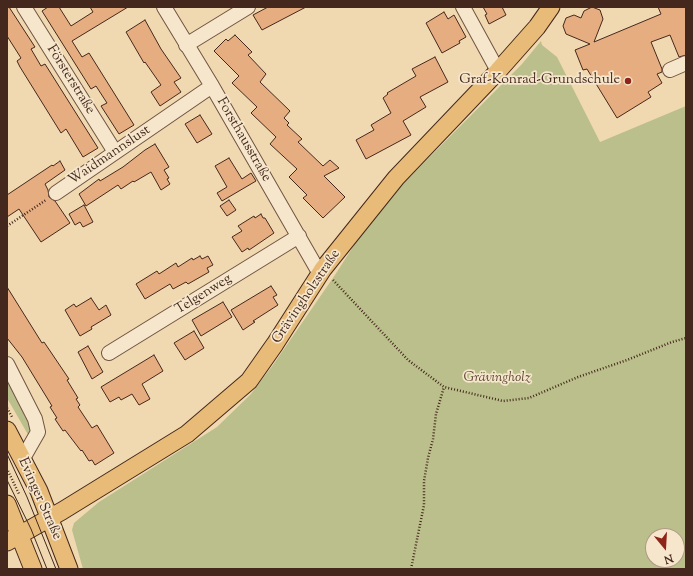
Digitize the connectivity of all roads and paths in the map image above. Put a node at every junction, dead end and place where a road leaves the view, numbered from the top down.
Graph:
1 (24, 7) edge
2 (164, 7) edge
3 (248, 7) edge
4 (463, 7) edge
5 (551, 7) edge
6 (186, 45) junction
7 (686, 63) edge
8 (670, 70) dead end
9 (498, 71) junction
10 (212, 86) junction
11 (115, 152) junction
12 (56, 193) joint
13 (7, 226) edge
14 (299, 236) junction
15 (322, 272) junction
16 (686, 338) edge
17 (109, 353) dead end
18 (7, 364) edge
19 (444, 387) junction
20 (7, 430) edge
21 (22, 460) junction
22 (8, 471) dead end
23 (14, 502) edge
24 (50, 518) junction
25 (14, 538) edge
26 (33, 569) edge
27 (69, 569) edge
28 (411, 569) edge

1 - 11 street, Försterstraße
2 - 6 street, Forsthausstraße
3 - 6 street
4 - 9 street
5 - 9 main road, Grävingholzstraße
6 - 10 street, Forsthausstraße
7 - 8 street
9 - 15 main road, Grävingholzstraße
10 - 11 street, Waidmannslust
10 - 14 street, Forsthausstraße
11 - 12 street, Waidmannslust
12 - 13 path, Waidmannslust
14 - 15 street, Forsthausstraße
14 - 17 street, Telgenweg
15 - 19 path
15 - 24 main road, Grävingholzstraße
16 - 19 path
18 - 21 street
19 - 28 path
20 - 21 main road, Evinger Straße
21 - 24 main road, Evinger Straße
22 - 23 path
23 - 25 main road
24 - 25 main road, Grävingholzstraße
24 - 27 main road, Evinger Straße
25 - 26 main road

